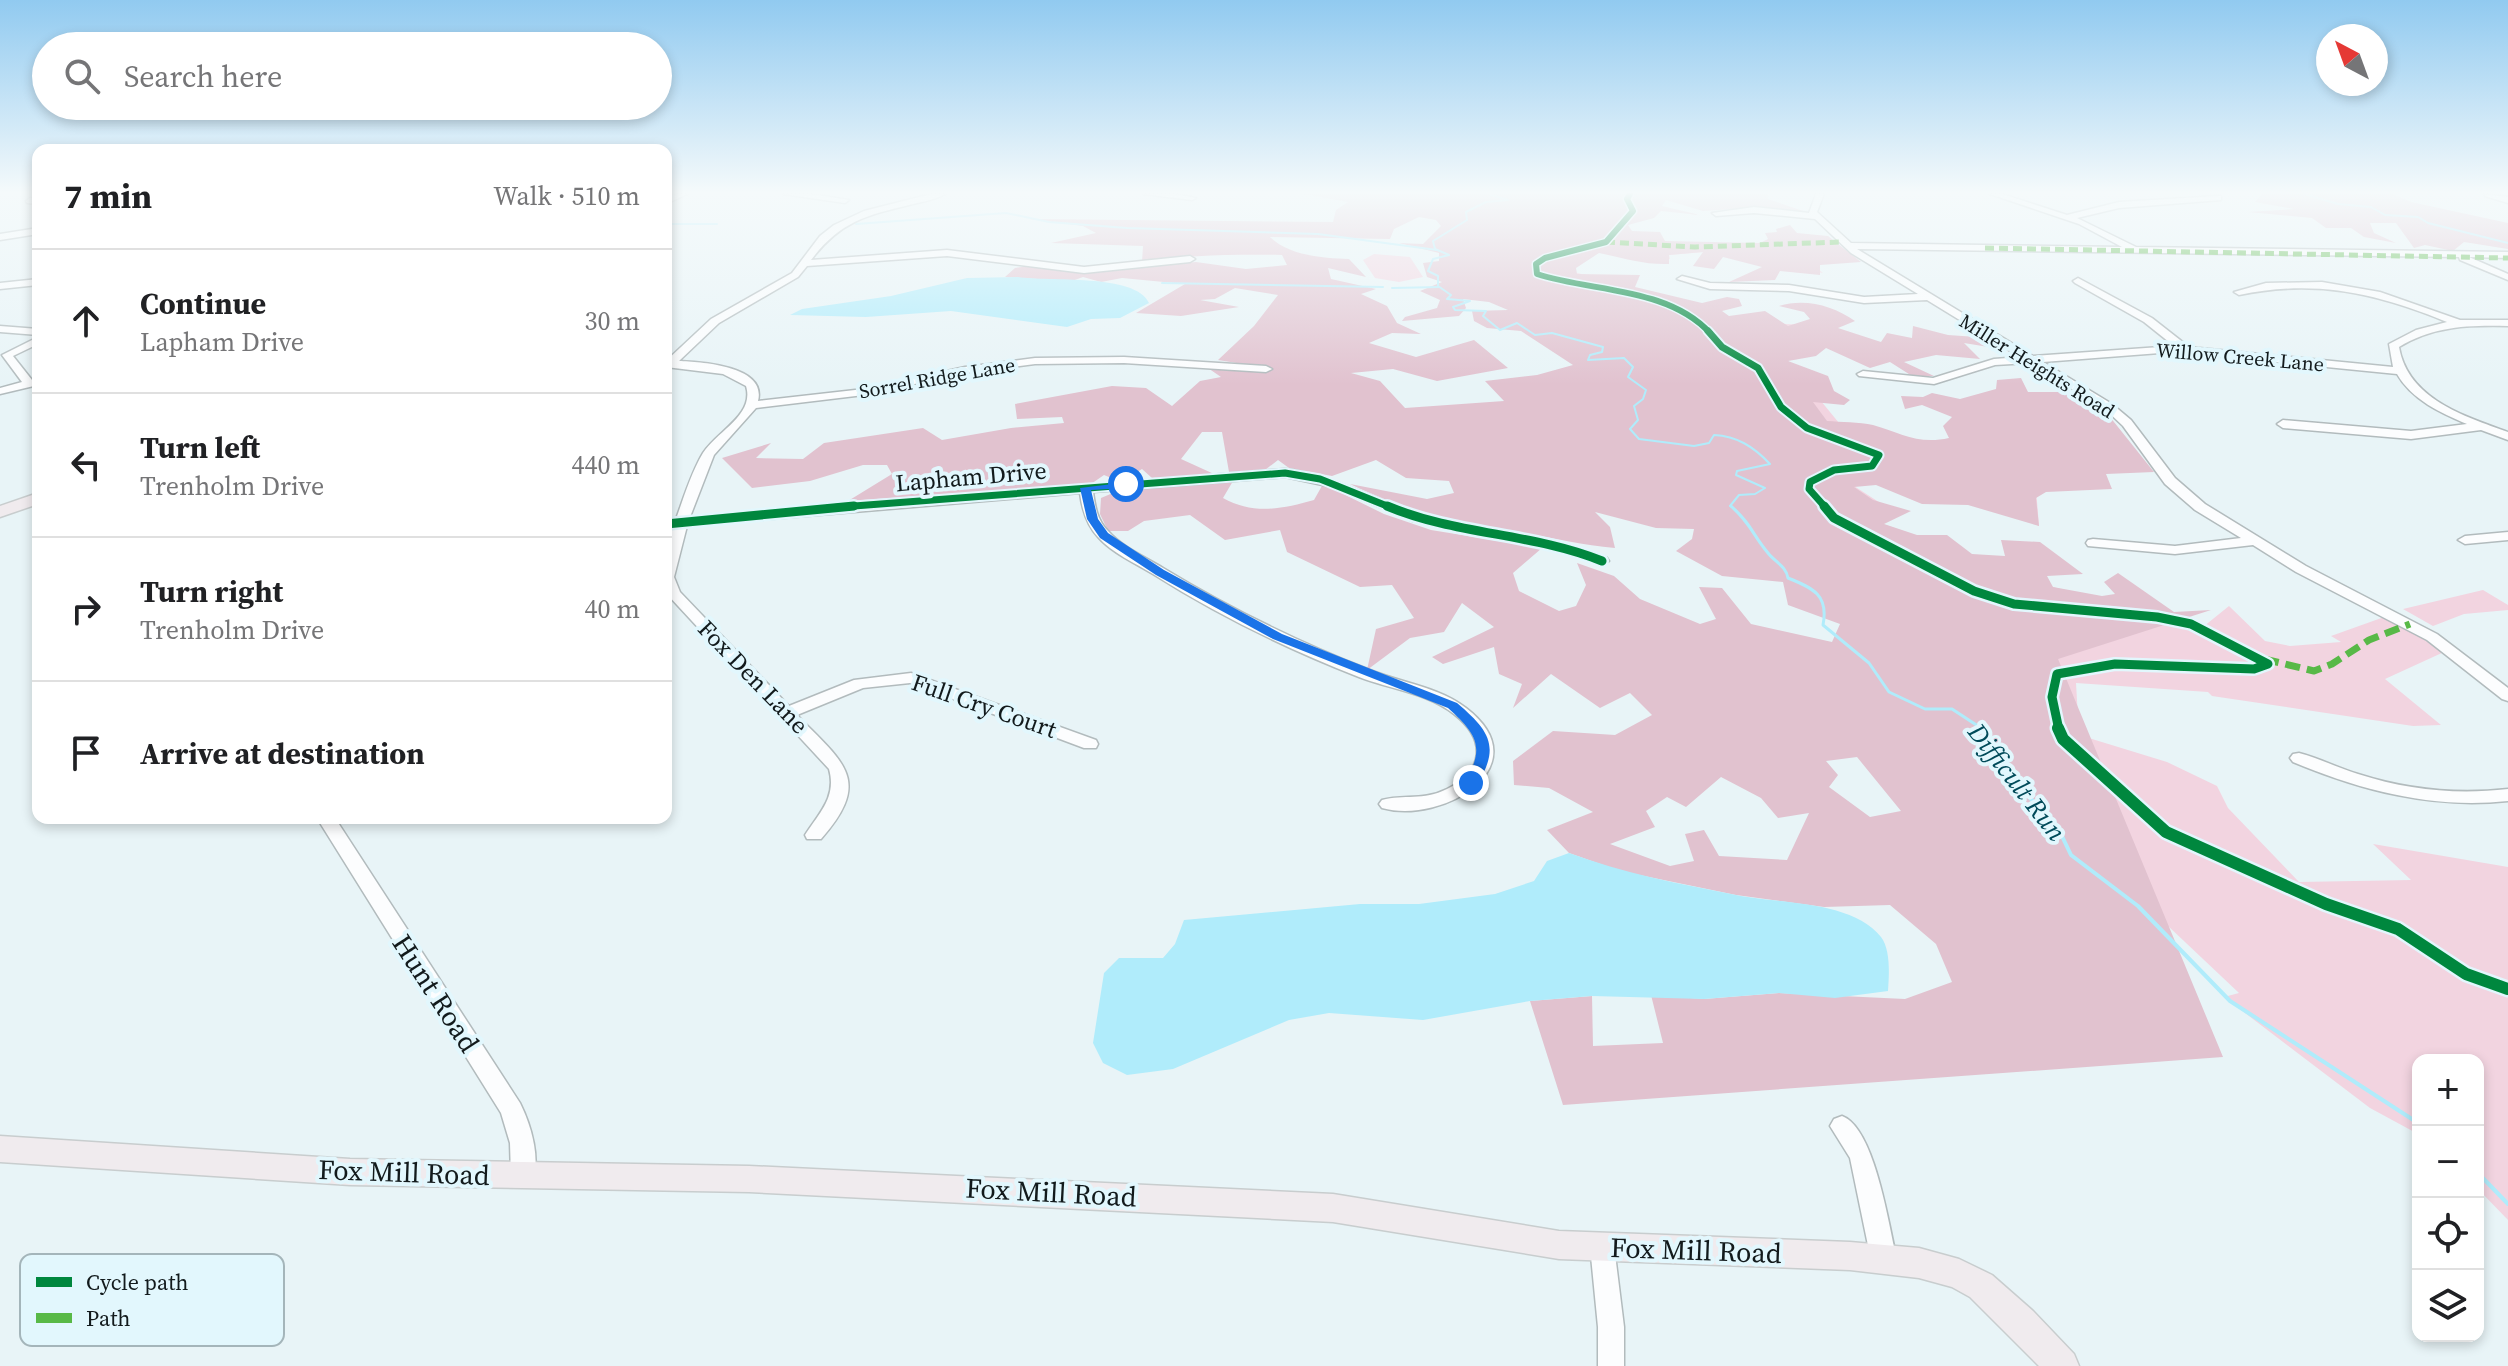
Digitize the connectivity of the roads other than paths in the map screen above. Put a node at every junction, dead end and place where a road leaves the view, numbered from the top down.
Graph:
1 (810, 258) edge
2 (881, 258) edge
3 (985, 258) edge
4 (1866, 258) edge
5 (2461, 258) edge
6 (1190, 259) dead end
7 (807, 263) junction
8 (2508, 277) edge
9 (1682, 279) dead end
10 (2078, 281) dead end
11 (32, 283) edge
12 (0, 286) edge
13 (2239, 292) dead end
14 (1927, 297) junction
15 (2457, 323) junction
16 (2508, 323) edge
17 (0, 329) edge
18 (32, 332) edge
19 (32, 343) edge
20 (2185, 349) junction
21 (2034, 359) junction
22 (672, 360) edge
23 (672, 364) edge
24 (1266, 369) dead end
25 (2397, 371) junction
26 (1863, 374) dead end
27 (32, 381) edge
28 (32, 383) edge
29 (0, 391) edge
30 (752, 405) junction
31 (2283, 424) dead end
32 (2483, 426) junction
33 (2508, 436) edge
34 (1086, 488) junction
35 (32, 500) edge
36 (0, 512) edge
37 (684, 521) junction
38 (672, 523) edge
39 (2508, 536) edge
40 (2465, 540) dead end
41 (2254, 541) junction
42 (2093, 543) dead end
43 (672, 561) edge
44 (1602, 561) dead end
45 (672, 590) edge
46 (2508, 696) edge
47 (787, 713) junction
48 (1090, 744) dead end
49 (2299, 758) dead end
50 (2508, 795) edge
51 (1388, 804) dead end
52 (330, 824) edge
53 (814, 835) dead end
54 (1842, 1126) dead end
55 (0, 1149) edge
56 (523, 1176) junction
57 (1602, 1246) junction
58 (1884, 1260) junction
59 (1611, 1366) edge
60 (2062, 1366) edge

1 - 7 street
2 - 7 street
3 - 6 street
4 - 14 street, Miller Heights Road
5 - 8 street
7 - 22 street
9 - 14 street
10 - 20 street
11 - 12 street
13 - 15 street
14 - 21 street, Miller Heights Road
15 - 16 street
15 - 25 street
17 - 18 street
19 - 27 street
20 - 21 street, Willow Creek Lane
20 - 25 street, Willow Creek Lane
21 - 26 street, Willow Creek Lane
21 - 41 street, Miller Heights Road
23 - 30 street
24 - 30 street, Sorrel Ridge Lane
25 - 32 street
28 - 29 street
30 - 37 street, Fox Den Lane
31 - 32 street
32 - 33 street
34 - 37 street, Lapham Drive
34 - 44 street, Lapham Drive
34 - 51 street
35 - 36 main road
37 - 38 street, Lapham Drive
37 - 43 street, Fox Den Lane
39 - 40 street
41 - 42 street
41 - 46 street, Miller Heights Road
45 - 47 street, Fox Den Lane
47 - 48 street, Full Cry Court
47 - 53 street, Fox Den Lane
49 - 50 street
52 - 56 street, Hunt Road
54 - 58 street
55 - 56 main road, Fox Mill Road
56 - 57 main road, Fox Mill Road
57 - 58 main road, Fox Mill Road
57 - 59 street
58 - 60 main road, Fox Mill Road

